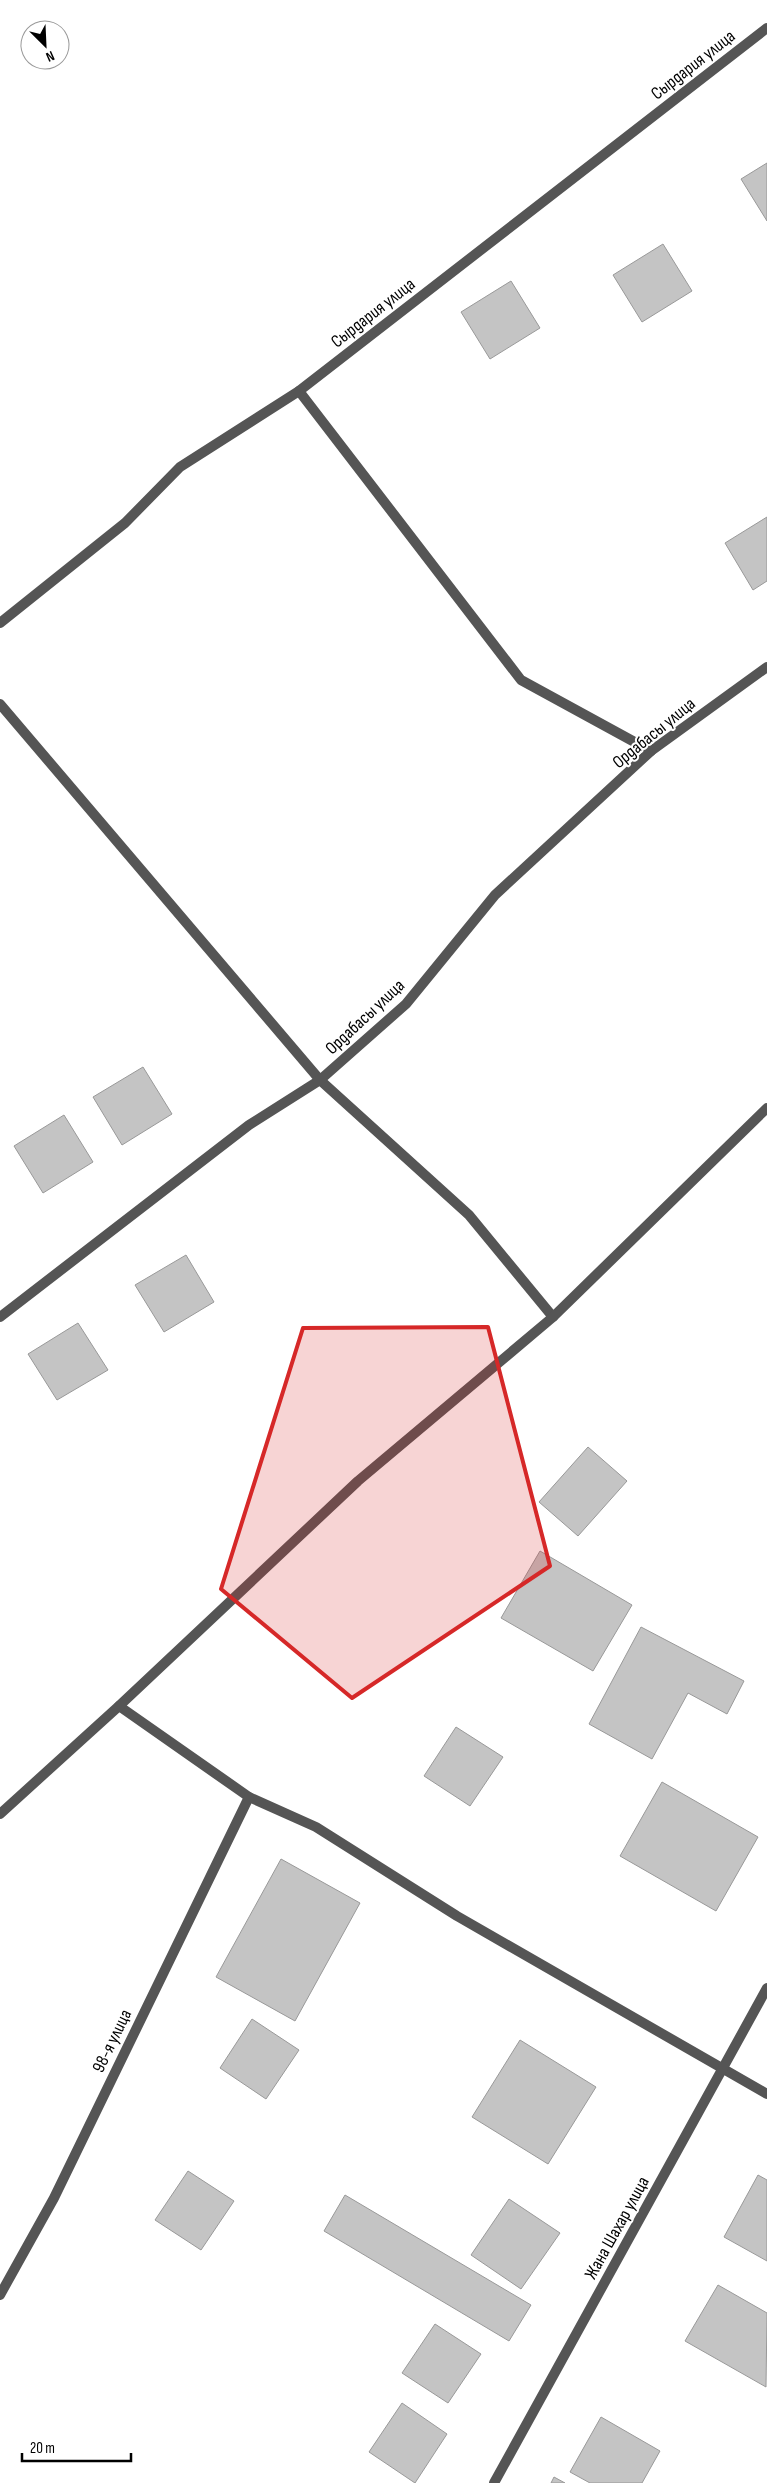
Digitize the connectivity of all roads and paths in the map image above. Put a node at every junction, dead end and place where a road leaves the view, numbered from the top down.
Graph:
1 (767, 28) edge
2 (299, 391) junction
3 (0, 623) edge
4 (767, 667) edge
5 (0, 704) edge
6 (651, 751) junction
7 (320, 1080) junction
8 (767, 1108) edge
9 (0, 1317) edge
10 (553, 1317) junction
11 (119, 1706) junction
12 (249, 1797) junction
13 (0, 1814) edge
14 (767, 1988) edge
15 (724, 2069) junction
16 (767, 2094) edge
17 (0, 2295) edge
18 (494, 2483) edge

1 - 2 street, Сырдария улица
2 - 3 street, Сырдария улица
2 - 6 street
4 - 6 street, Ордабасы улица
5 - 7 street
6 - 7 street, Ордабасы улица
7 - 9 street, Ордабасы улица
7 - 10 street
8 - 10 street
10 - 11 street
11 - 12 street
11 - 13 street
12 - 15 street
12 - 17 street, 98-я улица
14 - 15 street, Жана Шахар улица
15 - 16 street
15 - 18 street, Жана Шахар улица

